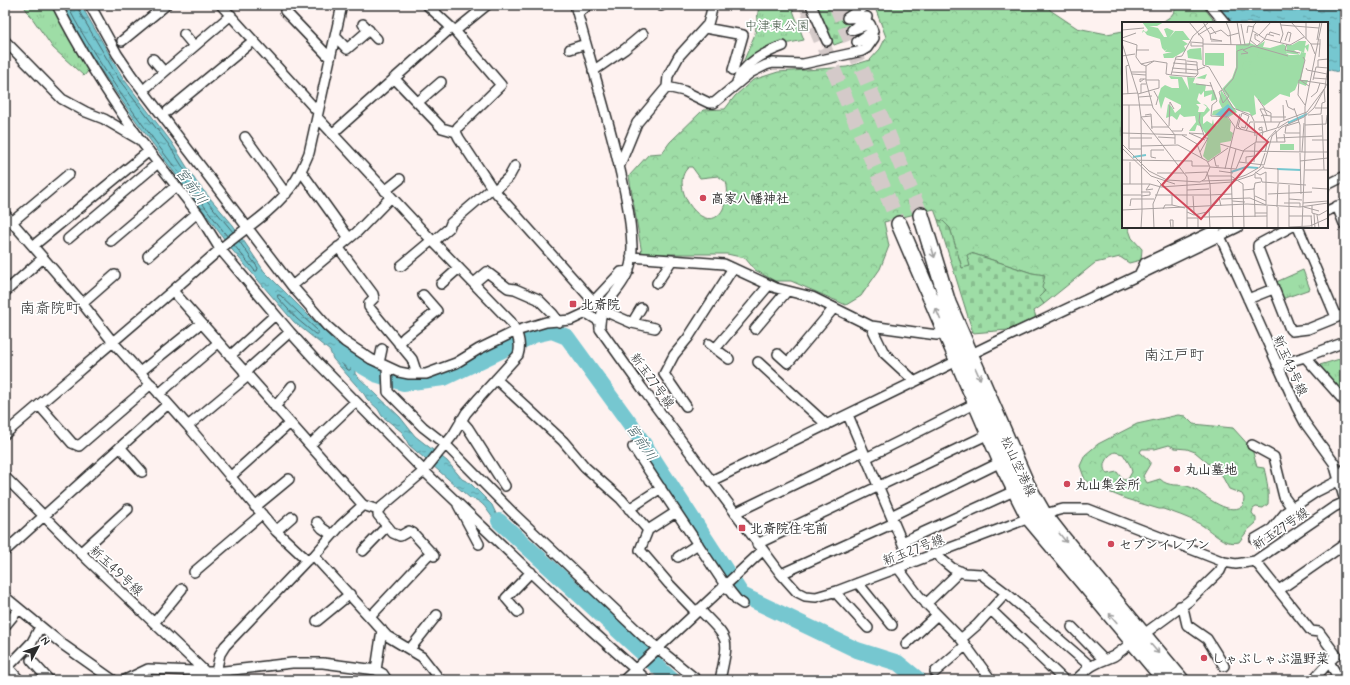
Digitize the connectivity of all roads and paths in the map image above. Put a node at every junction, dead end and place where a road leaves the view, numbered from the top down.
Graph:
1 (57, 5) edge
2 (90, 5) edge
3 (221, 5) edge
4 (342, 5) edge
5 (427, 5) edge
6 (487, 5) edge
7 (588, 5) edge
8 (812, 5) edge
9 (866, 5) edge
10 (1210, 5) edge
11 (710, 6) edge
12 (166, 9) edge
13 (576, 9) edge
14 (285, 11) dead end
15 (231, 15) junction
16 (1224, 22) edge
17 (704, 28) junction
18 (453, 29) junction
19 (184, 34) dead end
20 (643, 34) dead end
21 (335, 36) junction
22 (128, 40) dead end
23 (377, 40) dead end
24 (5, 41) edge
25 (253, 41) junction
26 (826, 41) dead end
27 (586, 44) junction
28 (194, 46) junction
29 (783, 46) dead end
30 (570, 49) dead end
31 (330, 58) junction
32 (153, 59) dead end
33 (593, 70) junction
34 (733, 70) dead end
35 (164, 72) junction
36 (394, 78) junction
37 (441, 82) dead end
38 (736, 85) junction
39 (148, 86) dead end
40 (667, 87) junction
41 (418, 102) junction
42 (168, 111) dead end
43 (317, 114) junction
44 (456, 132) junction
45 (332, 134) junction
46 (244, 137) dead end
47 (140, 140) junction
48 (148, 151) junction
49 (158, 163) junction
50 (515, 166) dead end
51 (619, 167) junction
52 (302, 171) junction
53 (69, 174) dead end
54 (1345, 176) edge
55 (400, 179) dead end
56 (1328, 184) edge
57 (176, 186) junction
58 (493, 190) junction
59 (286, 194) junction
60 (388, 194) junction
61 (1341, 205) edge
62 (1328, 211) edge
63 (197, 213) junction
64 (5, 214) edge
65 (920, 215) tunnel mouth
66 (12, 222) junction
67 (899, 224) tunnel mouth
68 (1345, 226) edge
69 (1233, 228) edge
70 (1289, 228) edge
71 (1298, 228) edge
72 (245, 229) junction
73 (1218, 231) edge
74 (349, 238) junction
75 (68, 239) dead end
76 (111, 241) dead end
77 (432, 241) junction
78 (33, 246) junction
79 (338, 247) junction
80 (222, 248) junction
81 (148, 256) dead end
82 (631, 257) junction
83 (43, 258) junction
84 (672, 260) junction
85 (401, 266) dead end
86 (459, 268) junction
87 (733, 268) junction
88 (629, 271) junction
89 (115, 275) dead end
90 (474, 283) junction
91 (658, 283) dead end
92 (441, 284) dead end
93 (768, 285) junction
94 (292, 286) junction
95 (1273, 289) junction
96 (173, 291) junction
97 (787, 291) junction
98 (5, 292) edge
99 (429, 298) dead end
100 (1248, 298) junction
101 (593, 302) junction
102 (83, 303) junction
103 (641, 308) dead end
104 (834, 308) junction
105 (602, 310) junction
106 (586, 312) junction
107 (1345, 314) edge
108 (275, 315) junction
109 (1336, 317) junction
110 (599, 321) junction
111 (559, 322) junction
112 (201, 323) junction
113 (632, 323) junction
114 (871, 326) junction
115 (655, 328) dead end
116 (755, 329) dead end
117 (945, 331) junction
118 (290, 332) junction
119 (517, 333) junction
120 (112, 341) junction
121 (1345, 342) edge
122 (218, 343) junction
123 (400, 344) junction
124 (382, 349) dead end
125 (778, 354) dead end
126 (230, 356) junction
127 (1305, 357) junction
128 (730, 359) dead end
129 (964, 359) junction
130 (758, 362) dead end
131 (1277, 365) junction
132 (384, 367) junction
133 (140, 372) junction
134 (246, 374) junction
135 (417, 374) junction
136 (496, 379) junction
137 (913, 383) junction
138 (150, 384) junction
139 (292, 386) dead end
140 (160, 394) junction
141 (355, 402) junction
142 (1345, 402) edge
143 (168, 404) junction
144 (976, 404) junction
145 (39, 405) junction
146 (686, 406) dead end
147 (275, 407) junction
148 (848, 415) junction
149 (461, 420) junction
150 (289, 424) junction
151 (827, 425) junction
152 (188, 426) junction
153 (995, 431) junction
154 (5, 434) edge
155 (310, 445) junction
156 (1252, 445) dead end
157 (120, 447) junction
158 (444, 447) junction
159 (633, 447) dead end
160 (864, 454) junction
161 (1001, 462) junction
162 (425, 469) junction
163 (1345, 469) edge
164 (142, 472) dead end
165 (5, 477) edge
166 (230, 477) junction
167 (289, 479) dead end
168 (1340, 480) junction
169 (711, 481) junction
170 (505, 486) dead end
171 (878, 487) junction
172 (660, 488) junction
173 (1014, 491) junction
174 (1345, 501) edge
175 (456, 502) junction
176 (363, 505) junction
177 (255, 507) junction
178 (1292, 508) junction
179 (128, 509) dead end
180 (629, 509) junction
181 (378, 510) junction
182 (676, 512) junction
183 (735, 513) junction
184 (1043, 513) junction
185 (262, 514) junction
186 (44, 517) junction
187 (292, 517) dead end
188 (1029, 518) junction
189 (892, 519) junction
190 (317, 522) dead end
191 (387, 526) junction
192 (648, 530) junction
193 (276, 531) junction
194 (332, 535) junction
195 (1255, 539) dead end
196 (902, 542) junction
197 (479, 544) dead end
198 (698, 544) junction
199 (1345, 544) edge
200 (760, 547) junction
201 (363, 550) dead end
202 (5, 551) edge
203 (80, 553) junction
204 (938, 553) junction
205 (678, 557) dead end
206 (311, 558) junction
207 (1255, 561) junction
208 (1224, 562) junction
209 (911, 563) junction
210 (898, 568) junction
211 (960, 571) junction
212 (194, 572) dead end
213 (531, 572) junction
214 (781, 574) junction
215 (858, 583) junction
216 (726, 584) junction
217 (182, 589) dead end
218 (1279, 590) junction
219 (835, 592) junction
220 (1006, 593) junction
221 (350, 594) junction
222 (5, 597) edge
223 (743, 604) dead end
224 (926, 604) junction
225 (1180, 606) junction
226 (19, 609) junction
227 (698, 610) junction
228 (991, 610) junction
229 (518, 612) dead end
230 (437, 615) dead end
231 (937, 616) junction
232 (370, 617) junction
233 (318, 621) dead end
234 (154, 623) junction
235 (892, 625) dead end
236 (5, 626) edge
237 (40, 627) junction
238 (1072, 627) dead end
239 (868, 628) dead end
240 (382, 630) junction
241 (1138, 639) junction
242 (963, 643) junction
243 (906, 644) dead end
244 (410, 650) junction
245 (657, 650) junction
246 (1103, 659) junction
247 (31, 660) dead end
248 (1329, 662) junction
249 (1090, 666) junction
250 (1224, 666) dead end
251 (637, 669) junction
252 (376, 670) junction
253 (935, 672) dead end
254 (206, 673) junction
255 (171, 675) edge
256 (215, 676) edge
257 (14, 678) edge
258 (1338, 678) edge
259 (49, 680) edge
260 (111, 680) edge
261 (125, 680) edge
262 (387, 680) edge
263 (440, 680) edge
264 (624, 680) edge
265 (647, 680) edge
266 (697, 680) edge
267 (720, 680) edge
268 (991, 680) edge
269 (1064, 680) edge
270 (1076, 680) edge
271 (1166, 680) edge
272 (1181, 680) edge
273 (1313, 680) edge

1 - 47 street
2 - 72 street
3 - 15 street
4 - 21 street
5 - 18 street
6 - 18 street
7 - 13 street
8 - 26 street
9 - 38 street
10 - 16 street
11 - 17 street
12 - 22 street
13 - 27 street
14 - 31 street
15 - 25 street
15 - 28 street
17 - 34 street
17 - 40 street
18 - 36 street
18 - 44 street
19 - 28 street
20 - 33 street
21 - 23 street
21 - 31 street
24 - 47 street
25 - 42 street
25 - 43 street
27 - 30 street
27 - 33 street
28 - 35 street
29 - 38 street
31 - 43 street
32 - 35 street
33 - 51 street
35 - 39 street
36 - 41 street
36 - 45 street
37 - 41 street
38 - 40 street
40 - 51 street
41 - 44 street
43 - 45 street
43 - 52 street
44 - 58 street
45 - 60 street
46 - 59 street
47 - 48 street
48 - 49 street
48 - 78 street
49 - 57 street
49 - 75 street
50 - 58 street
51 - 82 street
52 - 59 street
52 - 74 street
53 - 66 street
54 - 56 street
55 - 60 street
57 - 63 street
57 - 76 street
58 - 77 street
58 - 101 street
59 - 72 street
60 - 74 street
60 - 77 street
61 - 62 street
61 - 68 street
63 - 80 street
63 - 81 street
64 - 66 street
65 -> 129 main road, 松山空港線
66 - 78 street
117 -> 67 main road, 松山空港線
69 - 73 street
70 - 95 street
71 - 109 street
72 - 80 street
72 - 94 street
73 - 100 street, 新玉43号線
73 - 129 street
74 - 79 street
77 - 85 street
77 - 86 street
78 - 83 street
79 - 94 street
79 - 123 street
80 - 96 street
80 - 108 street
82 - 84 street
82 - 88 street
83 - 98 street
83 - 102 street
84 - 87 street
84 - 91 street
86 - 90 street
86 - 92 street
87 - 93 street
87 - 146 street
88 - 101 street
88 - 105 street
89 - 102 street
90 - 111 street
90 - 119 street
93 - 97 street
93 - 128 street
94 - 132 street
95 - 100 street
95 - 109 street
96 - 112 street
96 - 120 street
97 - 104 street
97 - 116 street
99 - 123 street
100 - 131 street, 新玉43号線
101 - 106 street
102 - 120 street
103 - 113 street
104 - 114 street
104 - 125 street
105 - 110 street
105 - 113 street
106 - 110 street
106 - 111 street
107 - 109 street
108 - 118 street
108 - 126 street
110 - 169 street, 新玉27号線
111 - 119 street
112 - 122 street
112 - 133 street
113 - 115 street
114 - 117 street
114 - 137 street
117 - 129 main road, 松山空港線
118 - 134 street
118 - 141 street
119 - 135 street
119 - 136 street
120 - 133 street
120 - 145 street
121 - 127 street
122 - 126 street
122 - 140 street
123 - 135 street
124 - 132 street
126 - 134 street
127 - 131 street
127 - 142 street
129 - 137 street
129 - 144 main road, 松山空港線
129 -> 153 main road, 松山空港線
130 - 151 street
131 - 168 street, 新玉43号線
132 - 135 street
132 - 158 street
133 - 138 street
134 - 147 street
134 - 152 street
136 - 149 street
136 - 180 street
137 - 148 street
138 - 140 street
138 - 145 street
139 - 147 street
140 - 143 street
141 - 155 street
141 - 162 street
143 - 152 street
143 - 157 street
144 - 153 main road, 松山空港線
144 - 160 street
145 - 154 street
147 - 150 street
148 - 151 street
148 - 160 street
149 - 158 street
149 - 170 street
150 - 155 street
150 - 166 street
151 - 169 street
152 - 166 street
153 - 161 main road, 松山空港線
153 - 171 street
153 - 184 main road, 松山空港線
155 - 176 street
156 - 178 street
157 - 164 street
157 - 186 street
158 - 162 street
158 - 245 street
159 - 172 street
160 - 171 street
160 - 183 street
161 - 173 main road, 松山空港線
161 - 189 street
162 - 175 street
162 - 181 street
163 - 168 street
165 - 186 street, 新玉49号線
166 - 177 street
167 - 177 street
168 - 174 street, 新玉43号線
168 - 178 street
169 - 183 street, 新玉27号線
171 - 189 street
171 - 200 street
172 - 180 street
172 - 182 street
173 - 188 main road, 松山空港線
173 - 196 street
174 - 207 street, 新玉27号線
175 - 197 street
175 - 213 street
176 - 181 street
176 - 194 street
177 - 185 street
178 - 195 street
179 - 203 street
180 - 192 street
181 - 191 street
182 - 192 street
182 - 198 street
183 - 200 street, 新玉27号線
184 - 188 street, 新玉27号線
184 - 208 street, 新玉27号線
184 -> 241 main road, 松山空港線
185 - 193 street
185 - 212 street
186 - 202 street
186 - 203 street, 新玉49号線
187 - 193 street
188 - 204 street, 新玉27号線
241 -> 188 main road, 松山空港線
189 - 196 street
189 - 214 street
190 - 194 street
191 - 201 street
191 - 232 street
192 - 227 street
193 - 206 street
194 - 206 street
196 - 209 street
198 - 205 street
198 - 216 street
199 - 218 street
200 - 214 street, 新玉27号線
200 - 216 street
203 - 234 street, 新玉49号線
204 - 209 street, 新玉27号線
204 - 211 street
206 - 221 street
206 - 256 street
207 - 208 street, 新玉27号線
207 - 218 street
208 - 225 street
209 - 210 street, 新玉27号線
210 - 215 street, 新玉27号線
210 - 224 street
211 - 220 street
211 - 224 street
213 - 229 street
213 - 251 street
214 - 219 street, 新玉27号線
215 - 219 street, 新玉27号線
215 - 235 street
216 - 223 street
216 - 227 street
217 - 234 street
218 - 248 street
219 - 239 street
220 - 228 street
220 - 249 street
221 - 232 street
221 - 233 street
222 - 226 street
224 - 231 street
225 - 241 street
225 - 250 street
226 - 236 street
226 - 237 street
227 - 245 street
227 - 267 street
228 - 242 street
228 - 269 street
230 - 244 street
231 - 242 street
231 - 243 street
232 - 240 street
234 - 254 street, 新玉49号線
237 - 257 street
237 - 260 street
238 - 246 street
240 - 244 street
240 - 252 street
241 - 246 street
241 - 271 main road, 松山空港線
241 -> 272 main road, 松山空港線
242 - 253 street
242 - 268 street
244 - 263 street
245 - 251 street
245 - 266 street
246 - 249 street
247 - 259 street
248 - 258 street
248 - 273 street
249 - 270 street
251 - 264 street
251 - 265 street
252 - 256 street
252 - 262 street
254 - 255 street
254 - 256 street, 新玉49号線
255 - 261 street

